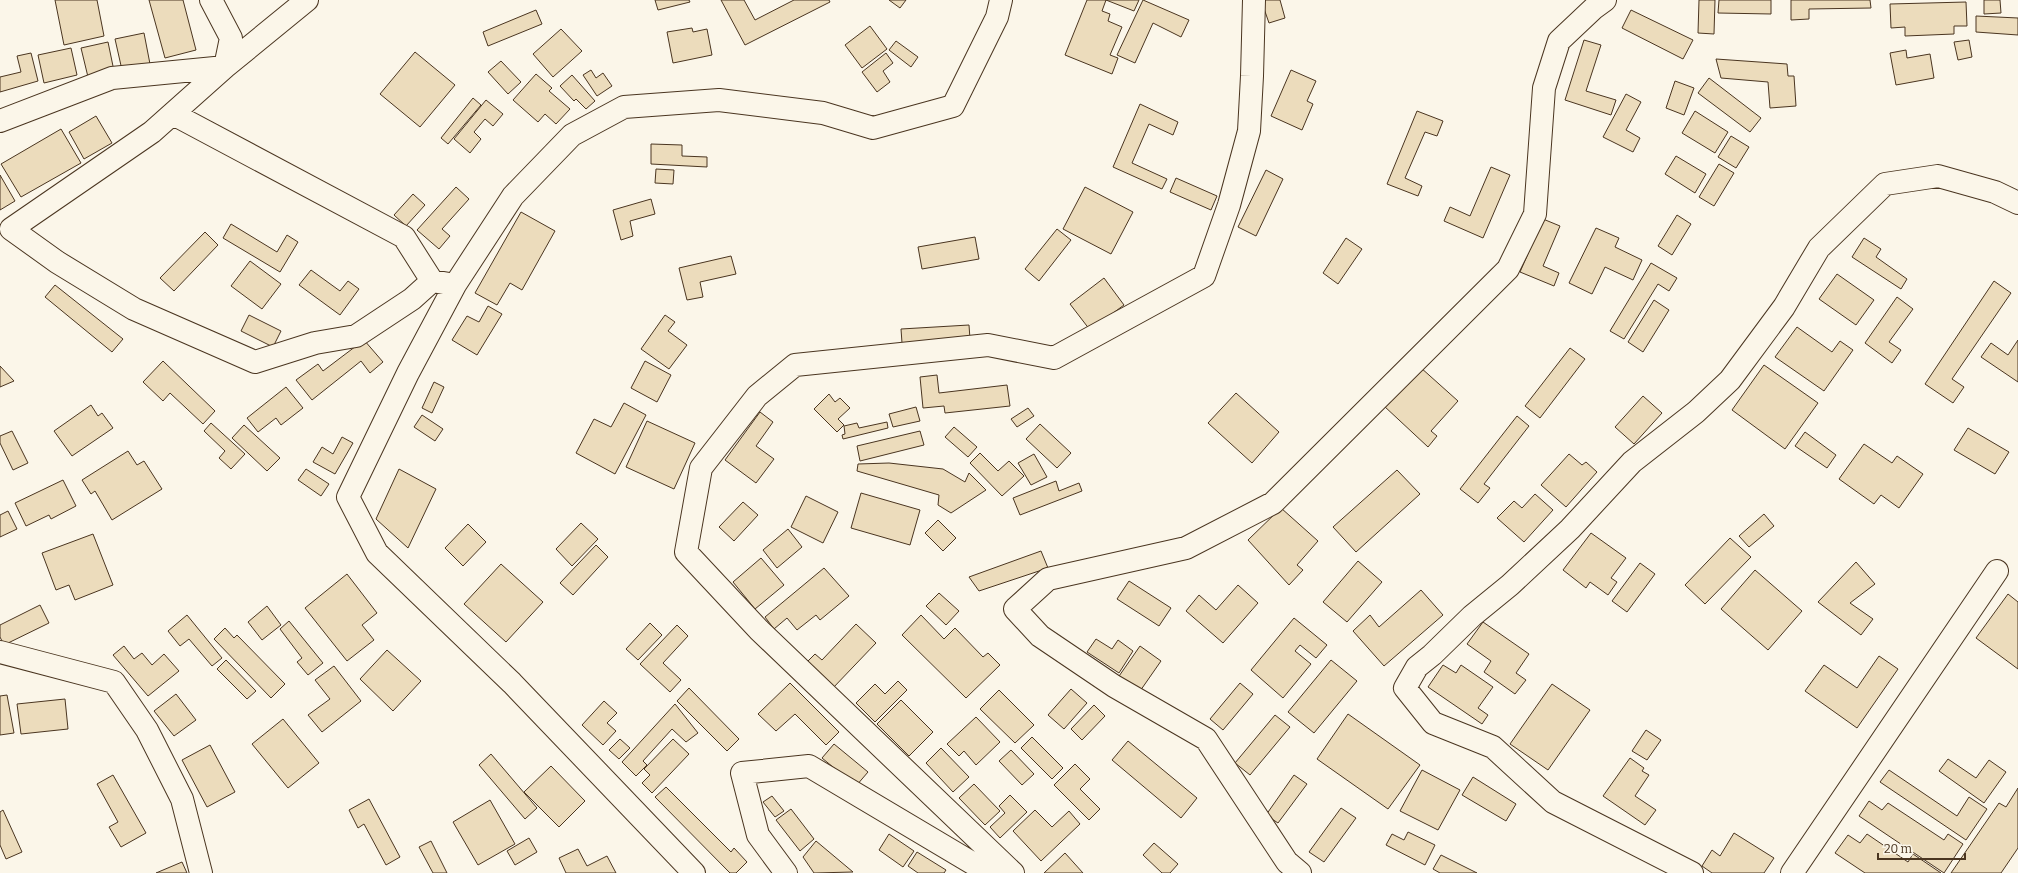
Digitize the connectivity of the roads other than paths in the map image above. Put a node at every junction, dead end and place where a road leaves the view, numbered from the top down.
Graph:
1 (210, 0) edge
2 (307, 0) edge
3 (1001, 0) edge
4 (1254, 0) edge
5 (1605, 0) edge
6 (225, 67) junction
7 (172, 114) junction
8 (0, 121) edge
9 (2018, 203) edge
10 (432, 281) junction
11 (455, 285) junction
12 (1997, 571) dead end
13 (10, 654) edge
14 (0, 664) edge
15 (201, 873) edge
16 (694, 873) edge
17 (786, 873) edge
18 (989, 873) edge
19 (1013, 873) edge
20 (1300, 873) edge
21 (1692, 873) edge
22 (1792, 873) edge

1 - 6 street
2 - 6 street
3 - 11 street
4 - 19 street
5 - 20 street
6 - 7 street
6 - 8 street
7 - 10 street
7 - 10 street
9 - 21 street
10 - 11 street
11 - 16 street
12 - 22 street
13 - 14 street
13 - 15 street
17 - 18 street

